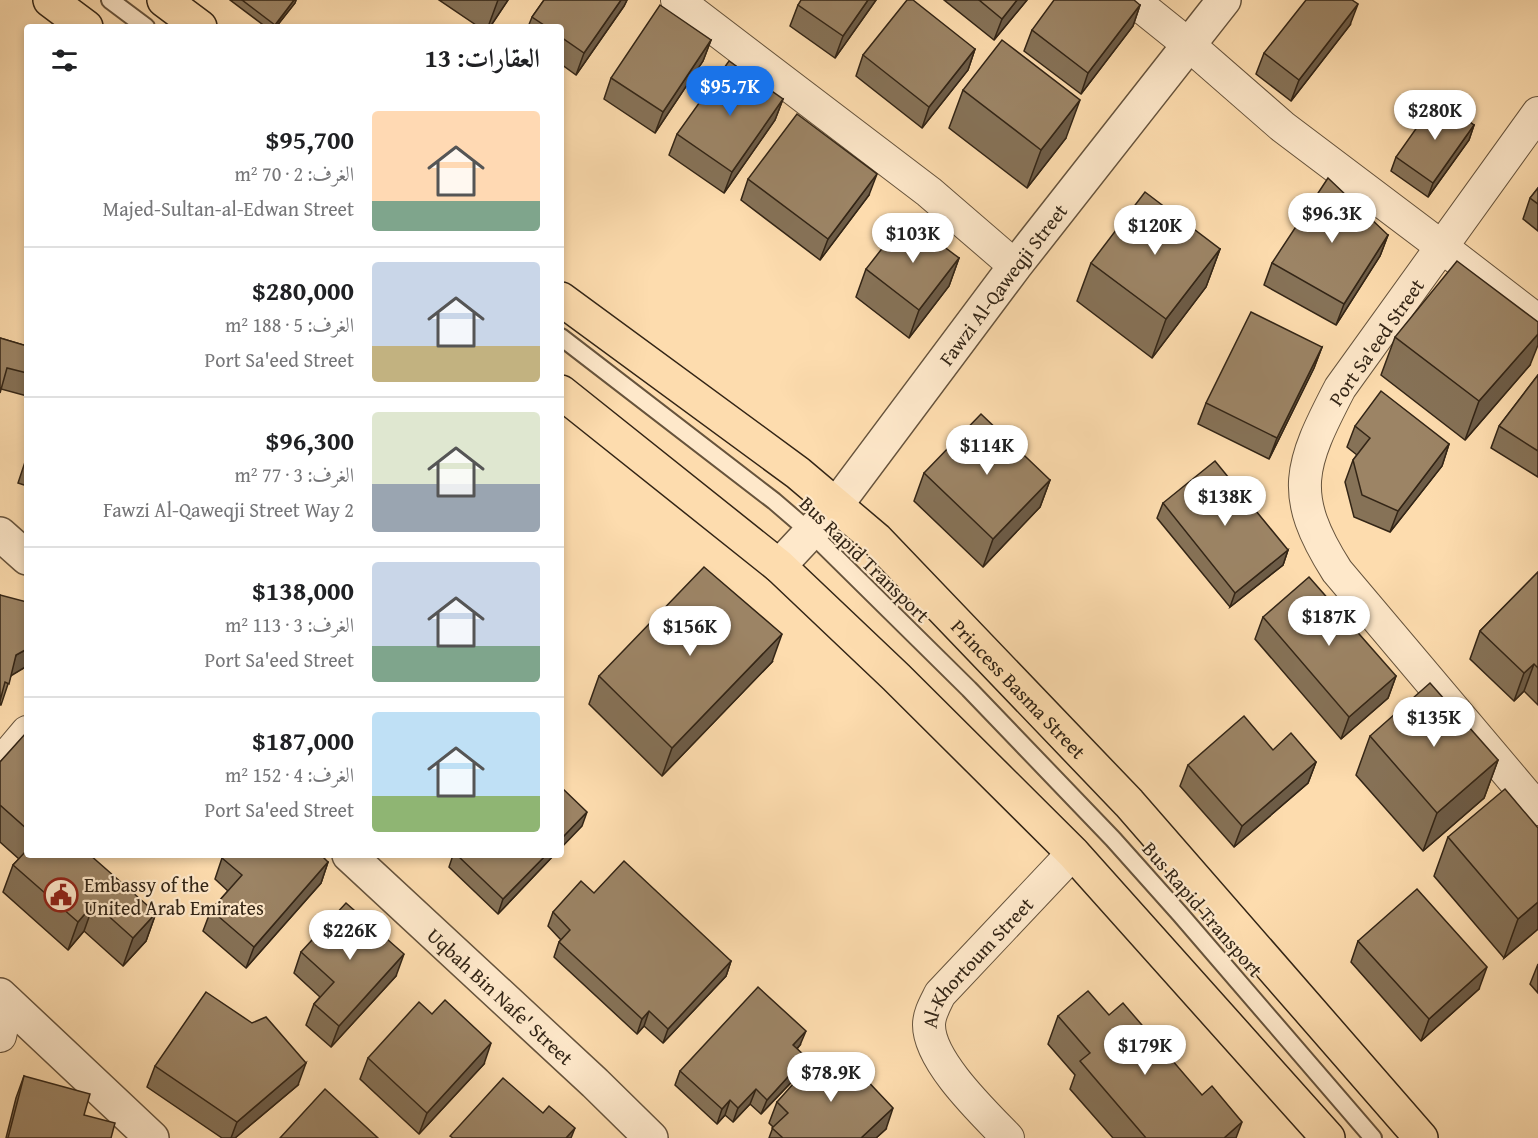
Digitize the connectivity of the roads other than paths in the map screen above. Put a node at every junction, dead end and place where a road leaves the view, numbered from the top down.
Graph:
1 (50, 0) edge
2 (110, 0) edge
3 (164, 0) edge
4 (677, 0) edge
5 (1133, 0) edge
6 (1224, 0) edge
7 (82, 24) edge
8 (142, 24) edge
9 (196, 24) edge
10 (1189, 45) junction
11 (1538, 113) edge
12 (1442, 247) junction
13 (1015, 266) junction
14 (564, 301) edge
15 (1538, 321) edge
16 (564, 339) edge
17 (564, 394) edge
18 (837, 504) junction
19 (810, 532) junction
20 (0, 534) edge
21 (24, 555) edge
22 (779, 566) junction
23 (24, 736) edge
24 (0, 764) edge
25 (1538, 809) edge
26 (1073, 853) junction
27 (353, 858) edge
28 (4, 999) edge
29 (0, 1035) edge
30 (152, 1138) edge
31 (651, 1138) edge
32 (1008, 1138) edge
33 (1328, 1138) edge
34 (1373, 1138) edge
35 (1421, 1138) edge

1 - 7 main road
2 - 8 lane
3 - 9 main road
4 - 13 street
5 - 10 street
6 - 10 street, Fawzi Al-Qaweqji Street
10 - 12 street
10 - 13 street, Fawzi Al-Qaweqji Street
11 - 12 street, Port Sa'eed Street
12 - 15 street
12 - 25 street, Port Sa'eed Street
13 - 18 street, Fawzi Al-Qaweqji Street
14 - 18 main road, Princess Basma Street
16 - 19 lane, Bus Rapid Transport
17 - 22 main road
18 - 19 street, Fawzi Al-Qaweqji Street
18 - 35 main road, Princess Basma Street
19 - 22 street, Fawzi Al-Qaweqji Street
19 - 34 lane, Bus Rapid Transport
20 - 21 street
22 - 26 main road
23 - 24 street
26 - 32 street, Al-Khortoum Street
26 - 33 main road
27 - 31 street, Uqbah Bin Nafe' Street
28 - 29 street
28 - 30 street

